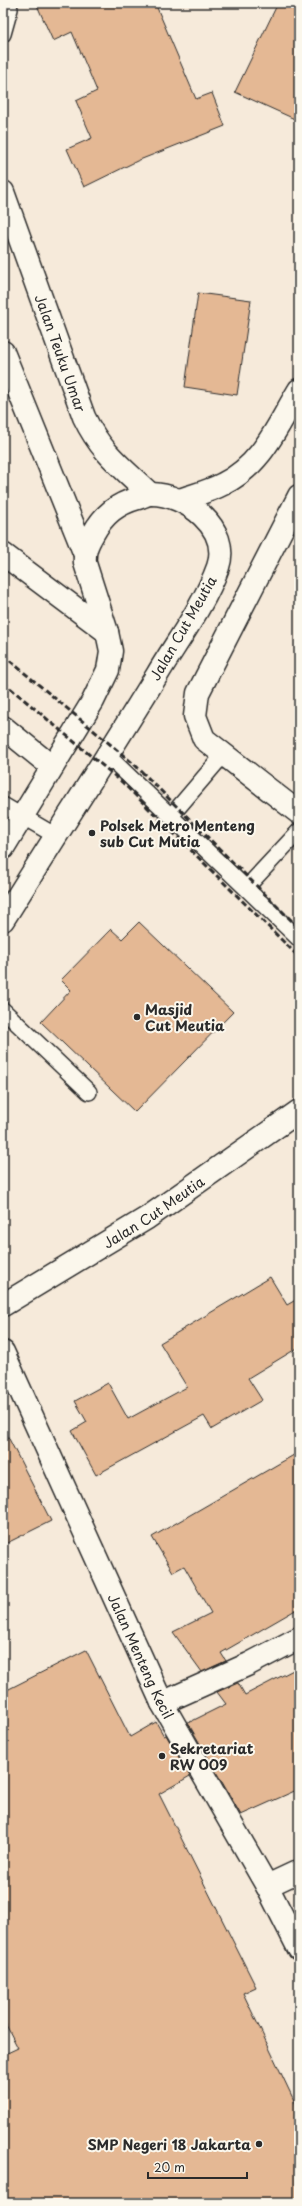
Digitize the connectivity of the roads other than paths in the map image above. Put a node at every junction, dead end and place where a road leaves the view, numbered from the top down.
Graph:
1 (8, 3) edge
2 (3, 34) edge
3 (3, 192) edge
4 (3, 352) edge
5 (299, 390) edge
6 (150, 494) junction
7 (299, 496) edge
8 (180, 500) junction
9 (84, 552) junction
10 (3, 554) edge
11 (107, 632) junction
12 (3, 727) edge
13 (106, 754) junction
14 (224, 754) junction
15 (51, 766) junction
16 (3, 806) edge
17 (299, 813) edge
18 (22, 816) junction
19 (171, 816) junction
20 (299, 830) edge
21 (56, 836) junction
22 (3, 848) edge
23 (247, 888) junction
24 (3, 920) edge
25 (299, 939) edge
26 (3, 1010) edge
27 (88, 1092) dead end
28 (299, 1111) edge
29 (3, 1305) edge
30 (3, 1352) edge
31 (299, 1638) edge
32 (162, 1703) junction
33 (299, 1871) edge
34 (267, 1886) junction
35 (299, 1949) edge

1 - 2 lane
3 - 6 main road, Jalan Teuku Umar
4 - 9 main road
5 - 8 main road
6 - 8 main road, Jalan Cut Meutia
6 - 9 main road, Jalan Cut Meutia
7 - 14 main road
8 - 13 main road, Jalan Cut Meutia
9 - 11 main road
10 - 11 main road
11 - 15 main road
12 - 15 main road
13 - 19 lane
13 - 21 main road, Jalan Cut Meutia
14 - 17 main road
14 - 19 lane
15 - 18 main road
16 - 18 lane
18 - 21 lane
18 - 22 main road
19 - 23 lane
20 - 23 lane
21 - 24 main road, Jalan Cut Meutia
23 - 25 lane
26 - 27 lane
28 - 29 main road, Jalan Cut Meutia
30 - 32 main road, Jalan Menteng Kecil
31 - 32 main road
32 - 34 main road, Jalan Menteng Kecil
33 - 34 main road
34 - 35 main road, Jalan Menteng Kecil

